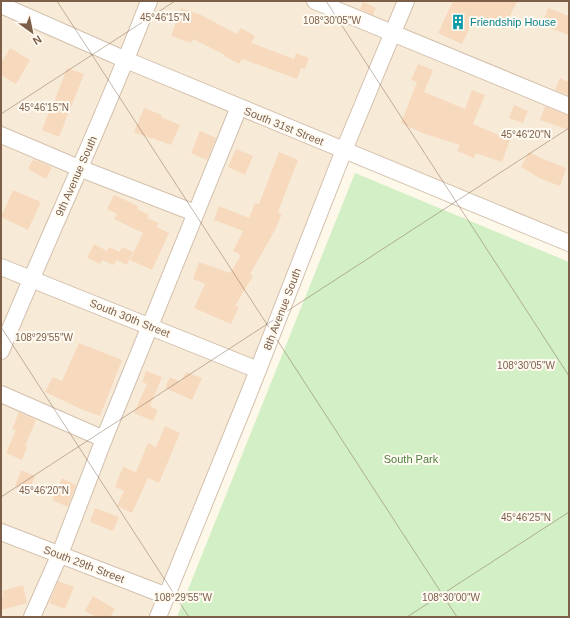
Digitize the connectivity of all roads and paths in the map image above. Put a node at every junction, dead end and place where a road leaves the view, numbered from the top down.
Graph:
1 (150, 1) edge
2 (315, 1) edge
3 (406, 1) edge
4 (1, 5) edge
5 (392, 33) junction
6 (126, 60) junction
7 (569, 106) edge
8 (239, 107) junction
9 (1, 135) edge
10 (344, 150) junction
11 (79, 168) junction
12 (195, 213) junction
13 (569, 242) edge
14 (1, 267) edge
15 (31, 279) junction
16 (149, 326) junction
17 (1, 351) edge
18 (258, 370) junction
19 (1, 394) edge
20 (104, 439) junction
21 (1, 532) edge
22 (60, 554) junction
23 (167, 596) junction
24 (32, 617) edge
25 (158, 617) edge

1 - 6 street, 9th Avenue South
2 - 5 street
3 - 5 street, 8th Avenue South
4 - 6 street, South 31st Street
5 - 7 street
5 - 10 street, 8th Avenue South
6 - 8 street, South 31st Street
6 - 11 street, 9th Avenue South
8 - 10 street, South 31st Street
8 - 12 street
9 - 11 street
10 - 13 street, South 31st Street
10 - 18 street, 8th Avenue South
11 - 12 street
11 - 15 street, 9th Avenue South
12 - 16 street
14 - 15 street, South 30th Street
15 - 16 street, South 30th Street
15 - 17 street, 9th Avenue South
16 - 18 street, South 30th Street
16 - 20 street
18 - 23 street, 8th Avenue South
19 - 20 street
20 - 22 street
21 - 22 street, South 29th Street
22 - 23 street, South 29th Street
22 - 24 street
23 - 25 street, 8th Avenue South

